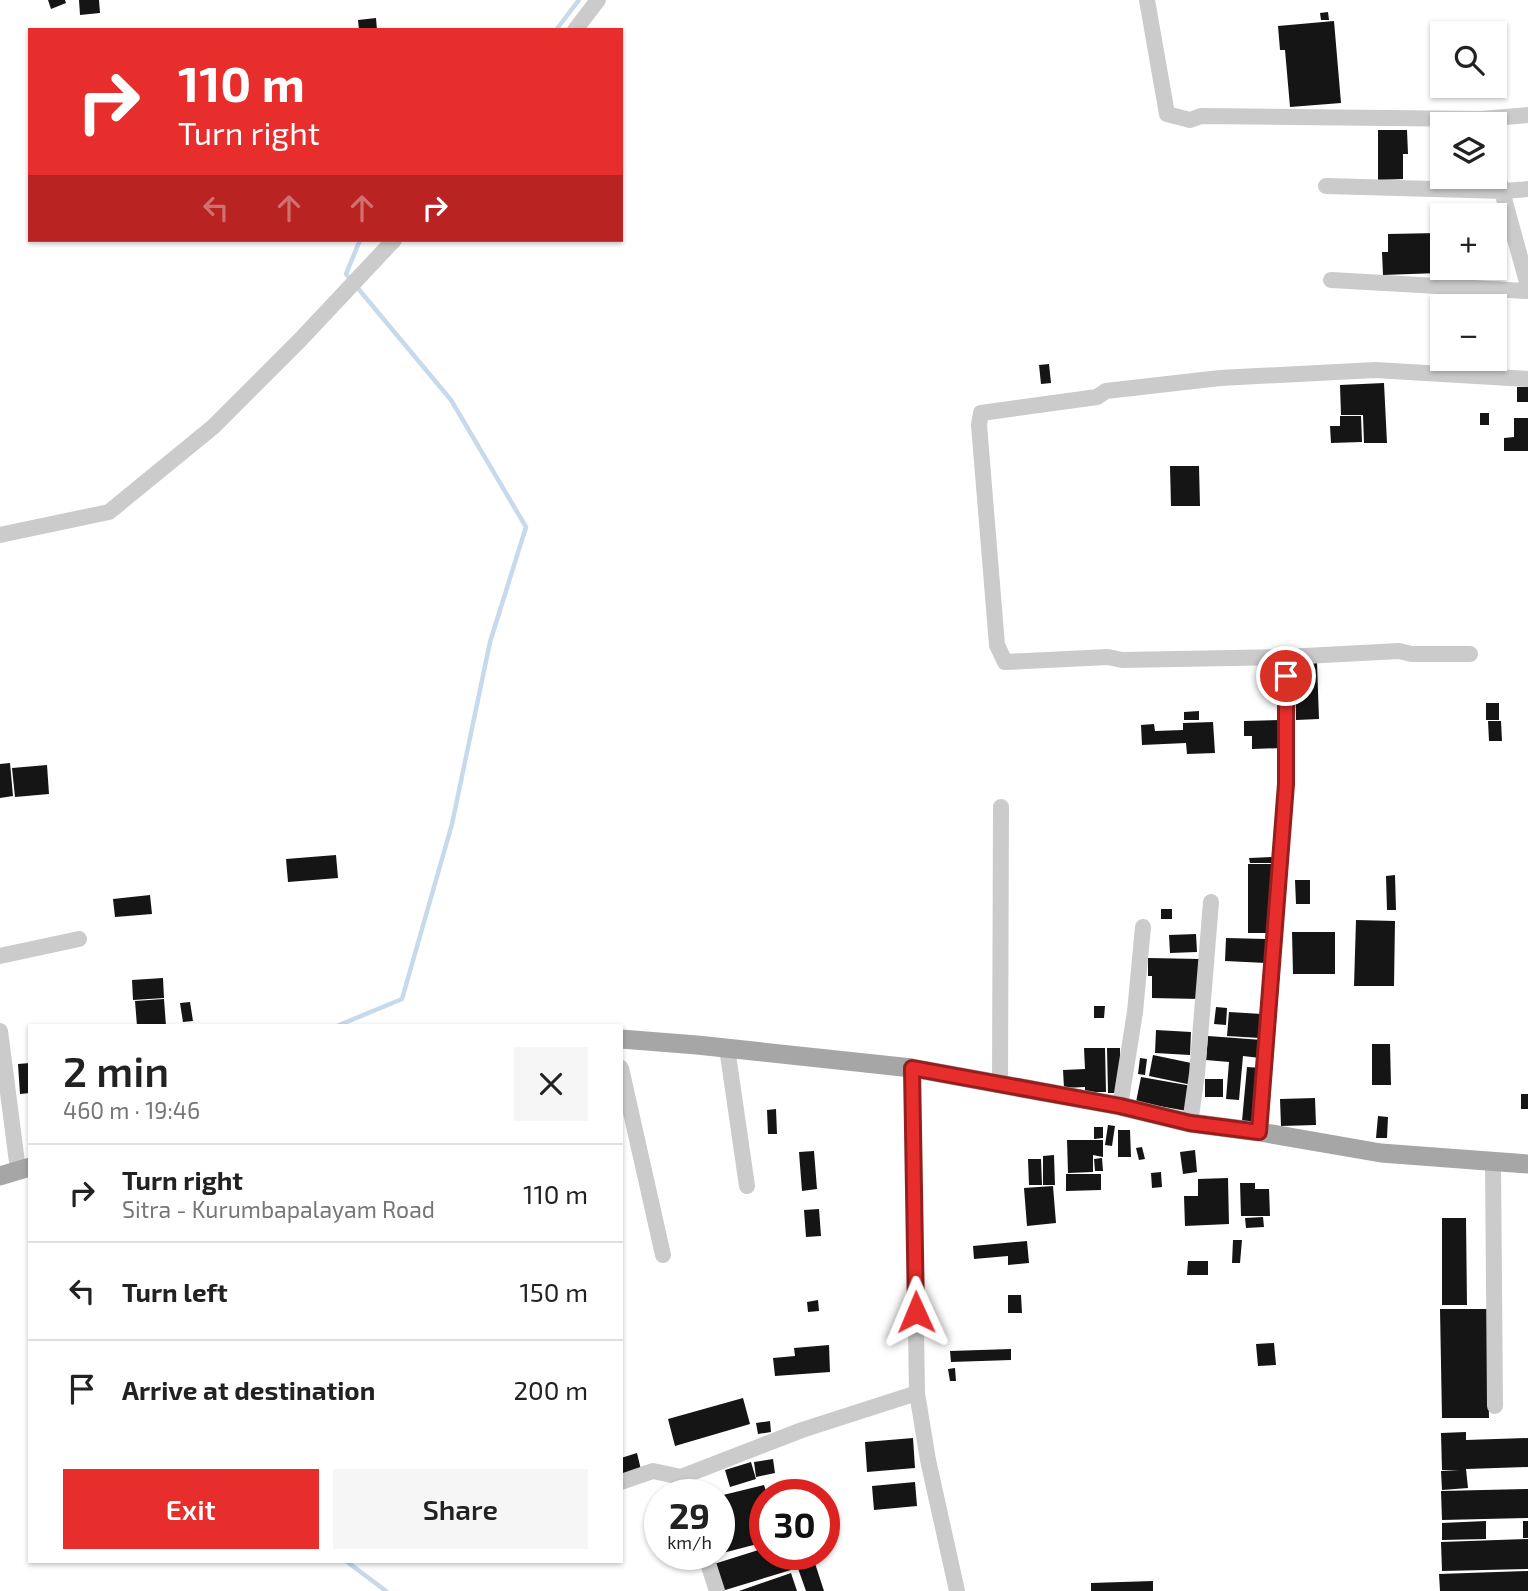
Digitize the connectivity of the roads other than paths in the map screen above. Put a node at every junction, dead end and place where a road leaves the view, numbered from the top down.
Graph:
1 (598, 0) edge
2 (1147, 0) edge
3 (577, 28) edge
4 (1528, 115) edge
5 (1507, 118) edge
6 (1430, 120) edge
7 (1326, 186) dead end
8 (1528, 189) edge
9 (1504, 191) junction
10 (392, 242) edge
11 (1331, 280) dead end
12 (1528, 288) edge
13 (1528, 379) edge
14 (0, 535) edge
15 (1471, 654) dead end
16 (1286, 657) junction
17 (1001, 807) dead end
18 (1211, 902) dead end
19 (1143, 927) dead end
20 (79, 939) dead end
21 (0, 956) edge
22 (0, 1031) edge
23 (623, 1039) edge
24 (727, 1048) junction
25 (912, 1068) junction
26 (623, 1077) edge
27 (1000, 1084) junction
28 (1120, 1106) junction
29 (1190, 1123) junction
30 (1259, 1132) junction
31 (1493, 1161) junction
32 (1528, 1164) edge
33 (16, 1171) edge
34 (747, 1186) dead end
35 (663, 1255) dead end
36 (917, 1394) junction
37 (1495, 1406) dead end
38 (681, 1476) junction
39 (682, 1479) edge
40 (623, 1481) edge
41 (710, 1570) edge
42 (717, 1591) edge
43 (957, 1591) edge

1 - 3 street
2 - 6 street
4 - 5 street
7 - 9 street
8 - 9 street
9 - 12 street
10 - 14 street
11 - 12 street
13 - 16 street
15 - 16 street
16 - 30 street
17 - 27 street
18 - 29 street
19 - 28 street
20 - 21 street
22 - 33 street
23 - 24 main road
24 - 25 main road
24 - 34 street
25 - 27 main road
25 - 36 street
26 - 35 street
27 - 28 main road
28 - 29 main road
29 - 30 main road
30 - 31 main road
31 - 32 main road
31 - 37 street
36 - 38 street
36 - 43 street
38 - 39 street
38 - 40 street
41 - 42 street

